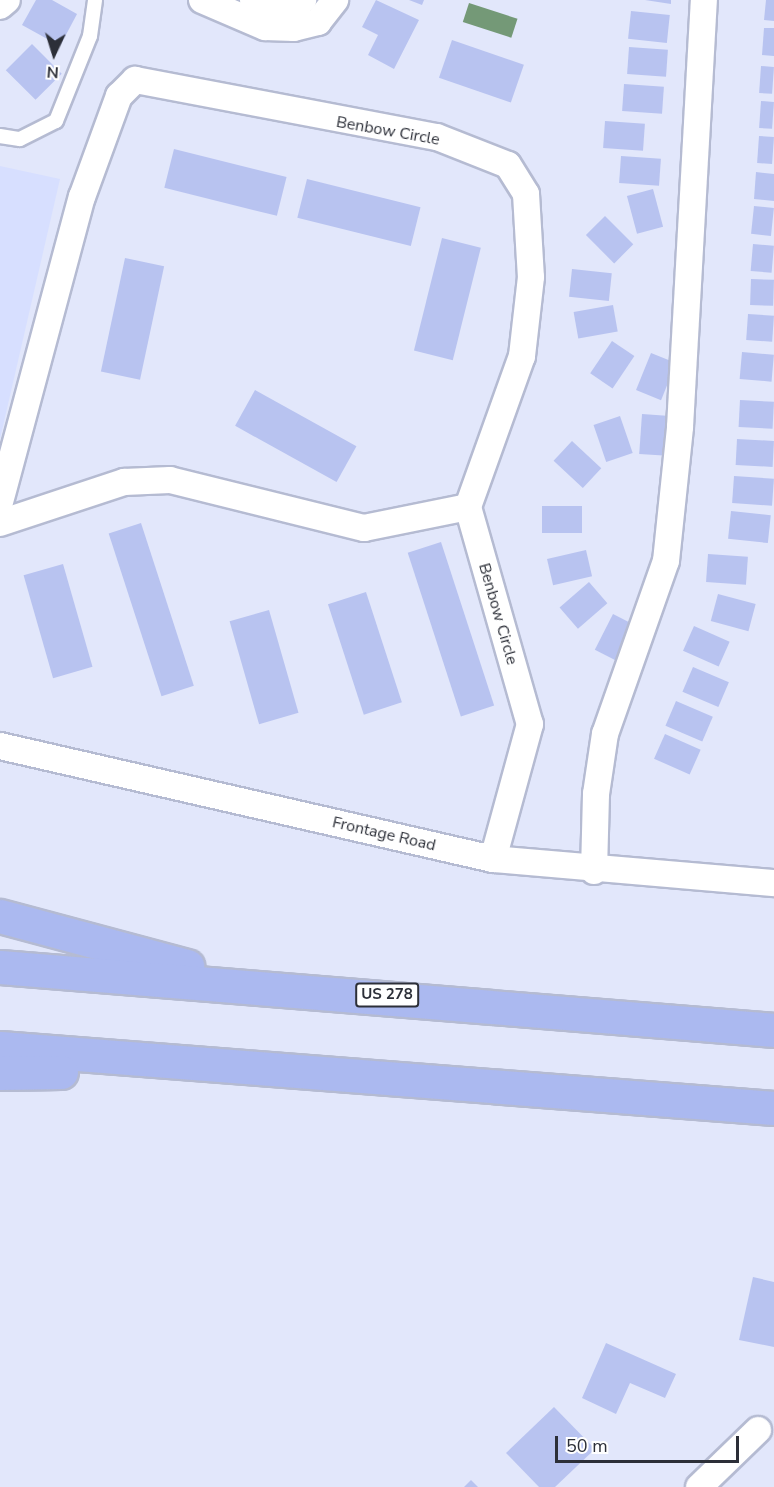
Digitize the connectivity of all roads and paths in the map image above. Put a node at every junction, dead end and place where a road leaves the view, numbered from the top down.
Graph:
1 (7, 0) edge
2 (94, 0) edge
3 (202, 0) edge
4 (253, 0) edge
5 (303, 0) edge
6 (335, 0) edge
7 (704, 0) edge
8 (0, 6) edge
9 (0, 136) edge
10 (0, 502) edge
11 (468, 507) junction
12 (0, 524) edge
13 (0, 746) edge
14 (494, 859) junction
15 (594, 871) junction
16 (774, 883) edge
17 (0, 916) edge
18 (0, 967) edge
19 (261, 986) junction
20 (774, 1030) edge
21 (0, 1048) edge
22 (278, 1069) junction
23 (0, 1072) edge
24 (774, 1108) edge
25 (758, 1430) dead end
26 (699, 1487) edge

1 - 8 street
2 - 9 lane
3 - 6 street
4 - 5 street
7 - 15 street
10 - 11 street, Benbow Circle
11 - 12 street
11 - 14 street, Benbow Circle
13 - 14 street, Frontage Road
14 - 15 street, Frontage Road
15 - 16 street, Frontage Road
17 - 19 highway
18 - 19 highway, US 278
19 - 20 highway, US 278
21 - 22 highway
22 - 23 highway
22 - 24 highway
25 - 26 street

